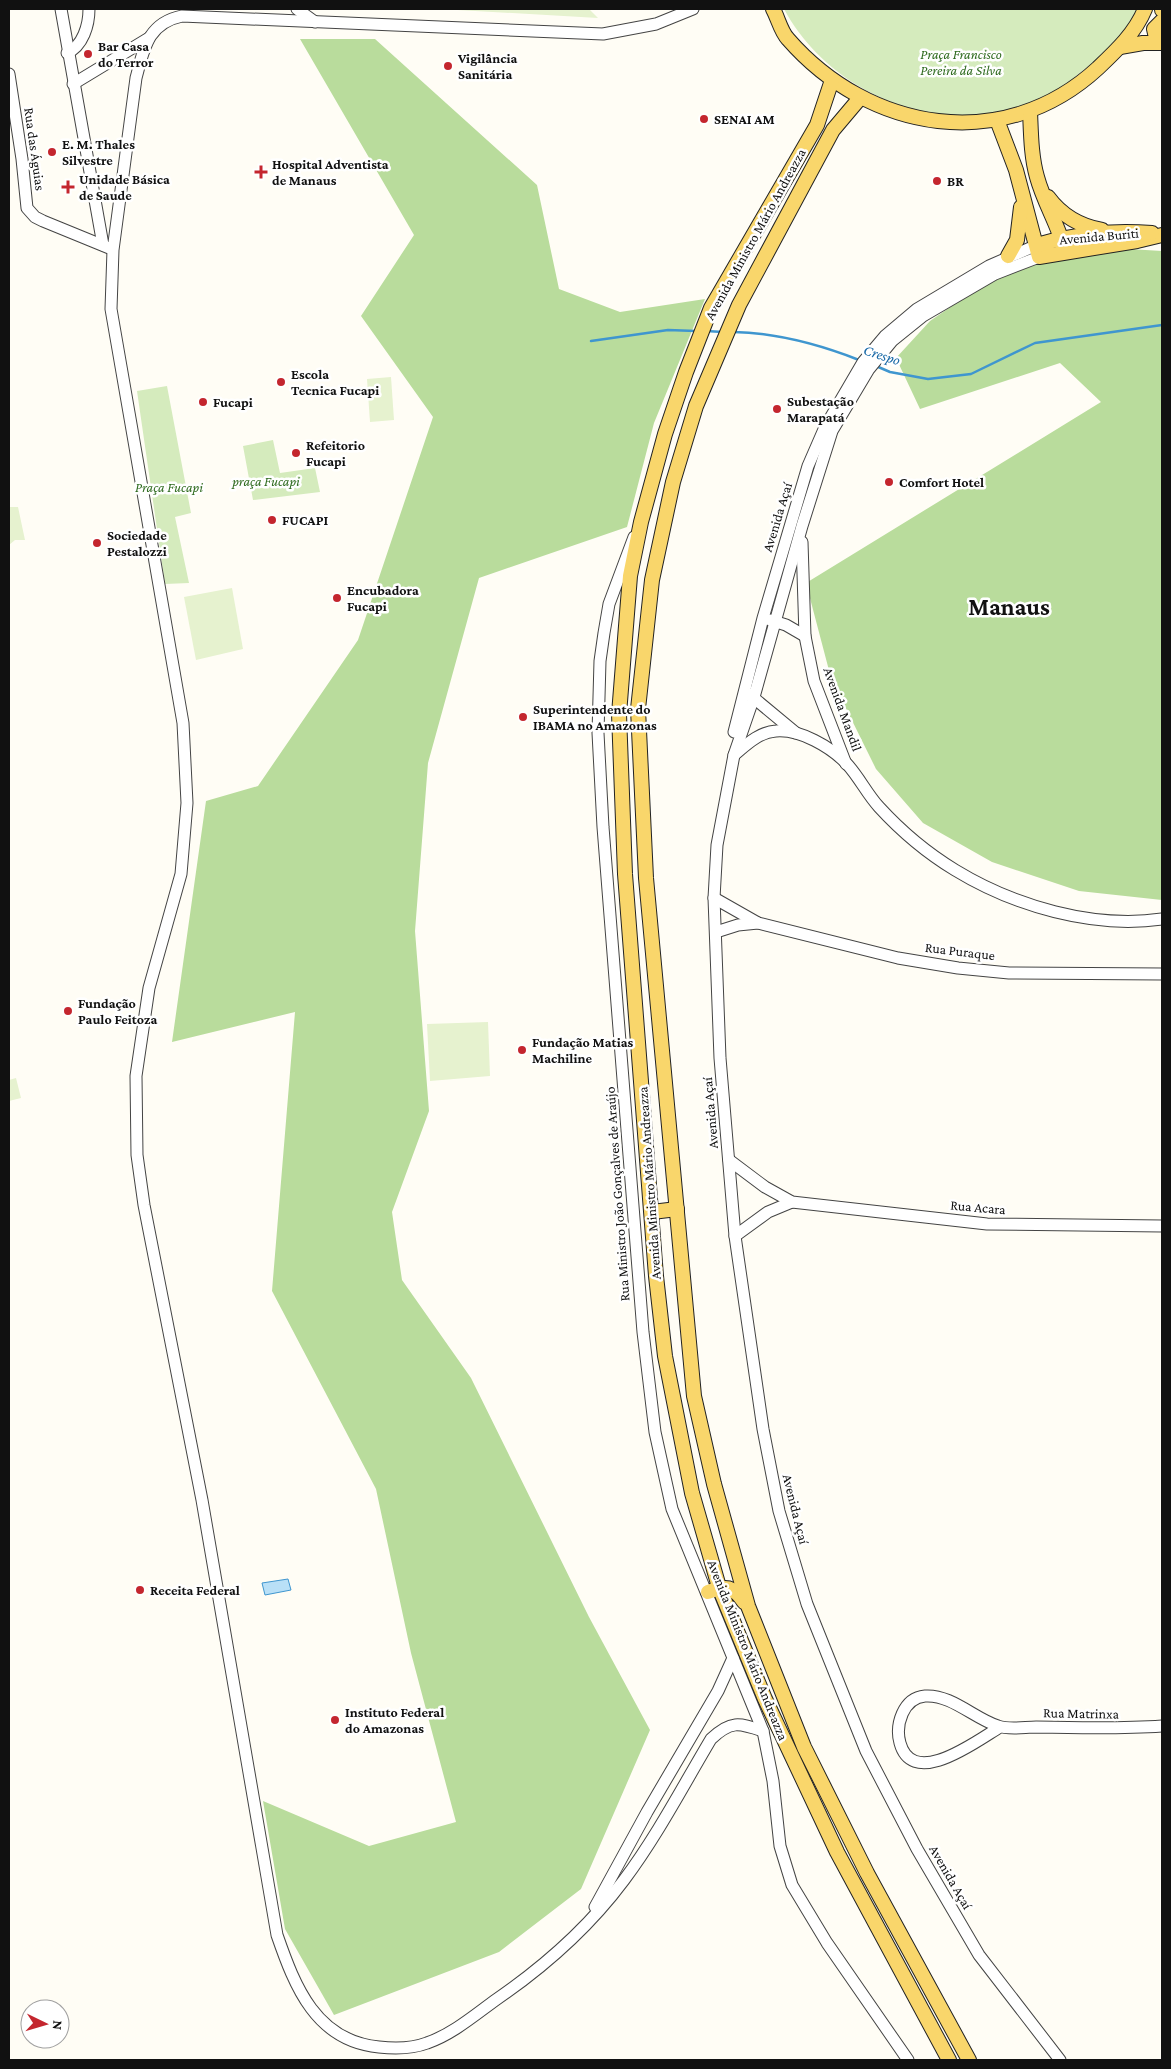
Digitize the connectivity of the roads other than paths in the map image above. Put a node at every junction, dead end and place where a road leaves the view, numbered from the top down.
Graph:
1 (61, 9) edge
2 (89, 9) edge
3 (297, 9) edge
4 (673, 9) edge
5 (693, 9) edge
6 (773, 9) edge
7 (1145, 9) edge
8 (315, 22) junction
9 (1162, 22) edge
10 (656, 24) junction
11 (149, 38) junction
12 (1159, 42) edge
13 (1120, 48) junction
14 (67, 53) junction
15 (9, 74) edge
16 (832, 80) junction
17 (73, 84) junction
18 (860, 98) junction
19 (1030, 111) junction
20 (997, 120) junction
21 (1039, 185) junction
22 (1021, 191) junction
23 (1118, 232) junction
24 (1162, 234) edge
25 (1063, 244) junction
26 (108, 247) junction
27 (1038, 251) junction
28 (1008, 256) junction
29 (641, 522) junction
30 (802, 526) junction
31 (763, 618) junction
32 (776, 622) junction
33 (805, 636) junction
34 (750, 694) junction
35 (798, 734) junction
36 (734, 755) junction
37 (846, 764) junction
38 (714, 898) junction
39 (1162, 919) edge
40 (758, 923) junction
41 (716, 932) junction
42 (1162, 974) edge
43 (729, 1160) junction
44 (792, 1202) junction
45 (677, 1209) junction
46 (652, 1212) junction
47 (1162, 1226) edge
48 (735, 1236) junction
49 (714, 1590) junction
50 (748, 1606) junction
51 (733, 1658) junction
52 (698, 1725) junction
53 (1162, 1726) edge
54 (1000, 1727) junction
55 (763, 1731) junction
56 (711, 1739) junction
57 (633, 1836) junction
58 (649, 1845) junction
59 (587, 1922) junction
60 (908, 2060) edge
61 (949, 2060) edge
62 (969, 2060) edge
63 (1060, 2060) edge

1 - 14 street
2 - 14 street
3 - 8 street
4 - 10 street
5 - 10 street
6 - 16 main road
7 - 13 main road
8 - 10 street
8 - 11 street
9 - 12 main road
11 - 17 street
11 - 26 street
12 - 13 main road
13 - 19 main road
14 - 17 street
15 - 26 street, Rua das Águias
16 - 18 main road
16 - 29 main road, Avenida Ministro Mário Andreazza
17 - 26 street
18 - 20 main road
18 - 45 main road, Avenida Ministro Mário Andreazza
19 - 20 main road
19 - 21 main road
20 - 22 main road
21 - 23 main road
21 - 25 main road
22 - 27 main road
22 - 28 main road
23 - 24 main road, Avenida Buriti
23 - 25 main road, Avenida Buriti
24 - 25 main road, Avenida Buriti
25 - 27 main road, Avenida Buriti
26 - 59 street
27 - 28 street, Avenida Açaí
27 - 30 street, Avenida Açaí
28 - 31 street, Avenida Açaí
29 - 46 main road, Avenida Ministro Mário Andreazza
29 - 49 street, Rua Ministro João Gonçalves de Araújo
30 - 32 street, Avenida Açaí
30 - 33 street, Avenida Mandil
31 - 32 street
31 - 34 street, Avenida Açaí
32 - 33 street
32 - 34 street, Avenida Açaí
33 - 37 street, Avenida Mandil
34 - 35 street
34 - 36 street, Avenida Açaí
34 - 38 street, Avenida Açaí
35 - 36 street, Avenida Mandil
35 - 37 street, Avenida Mandil
36 - 38 street, Avenida Açaí
37 - 39 street, Avenida Mandil
38 - 40 street, Rua Puraque
38 - 41 street, Avenida Açaí
40 - 41 street, Rua Puraque
40 - 42 street, Rua Puraque
41 - 43 street, Avenida Açaí
43 - 44 street, Rua Acara
43 - 48 street, Avenida Açaí
44 - 47 street, Rua Acara
44 - 48 street, Rua Acara
45 - 46 main road
45 - 50 main road, Avenida Ministro Mário Andreazza
46 - 49 main road, Avenida Ministro Mário Andreazza
48 - 63 street, Avenida Açaí
49 - 50 main road
49 - 51 street, Avenida Ministro Mário Andreazza
49 - 61 main road, Avenida Ministro Mário Andreazza
50 - 62 main road, Avenida Ministro Mário Andreazza
51 - 52 street
51 - 55 street, Avenida Ministro Mário Andreazza
52 - 56 street
52 - 57 street
53 - 54 street, Rua Matrinxa
54 - 54 street, Rua Matrinxa
55 - 56 street
55 - 60 street, Avenida Ministro Mário Andreazza
56 - 58 street
57 - 58 street
57 - 59 street
58 - 59 street

